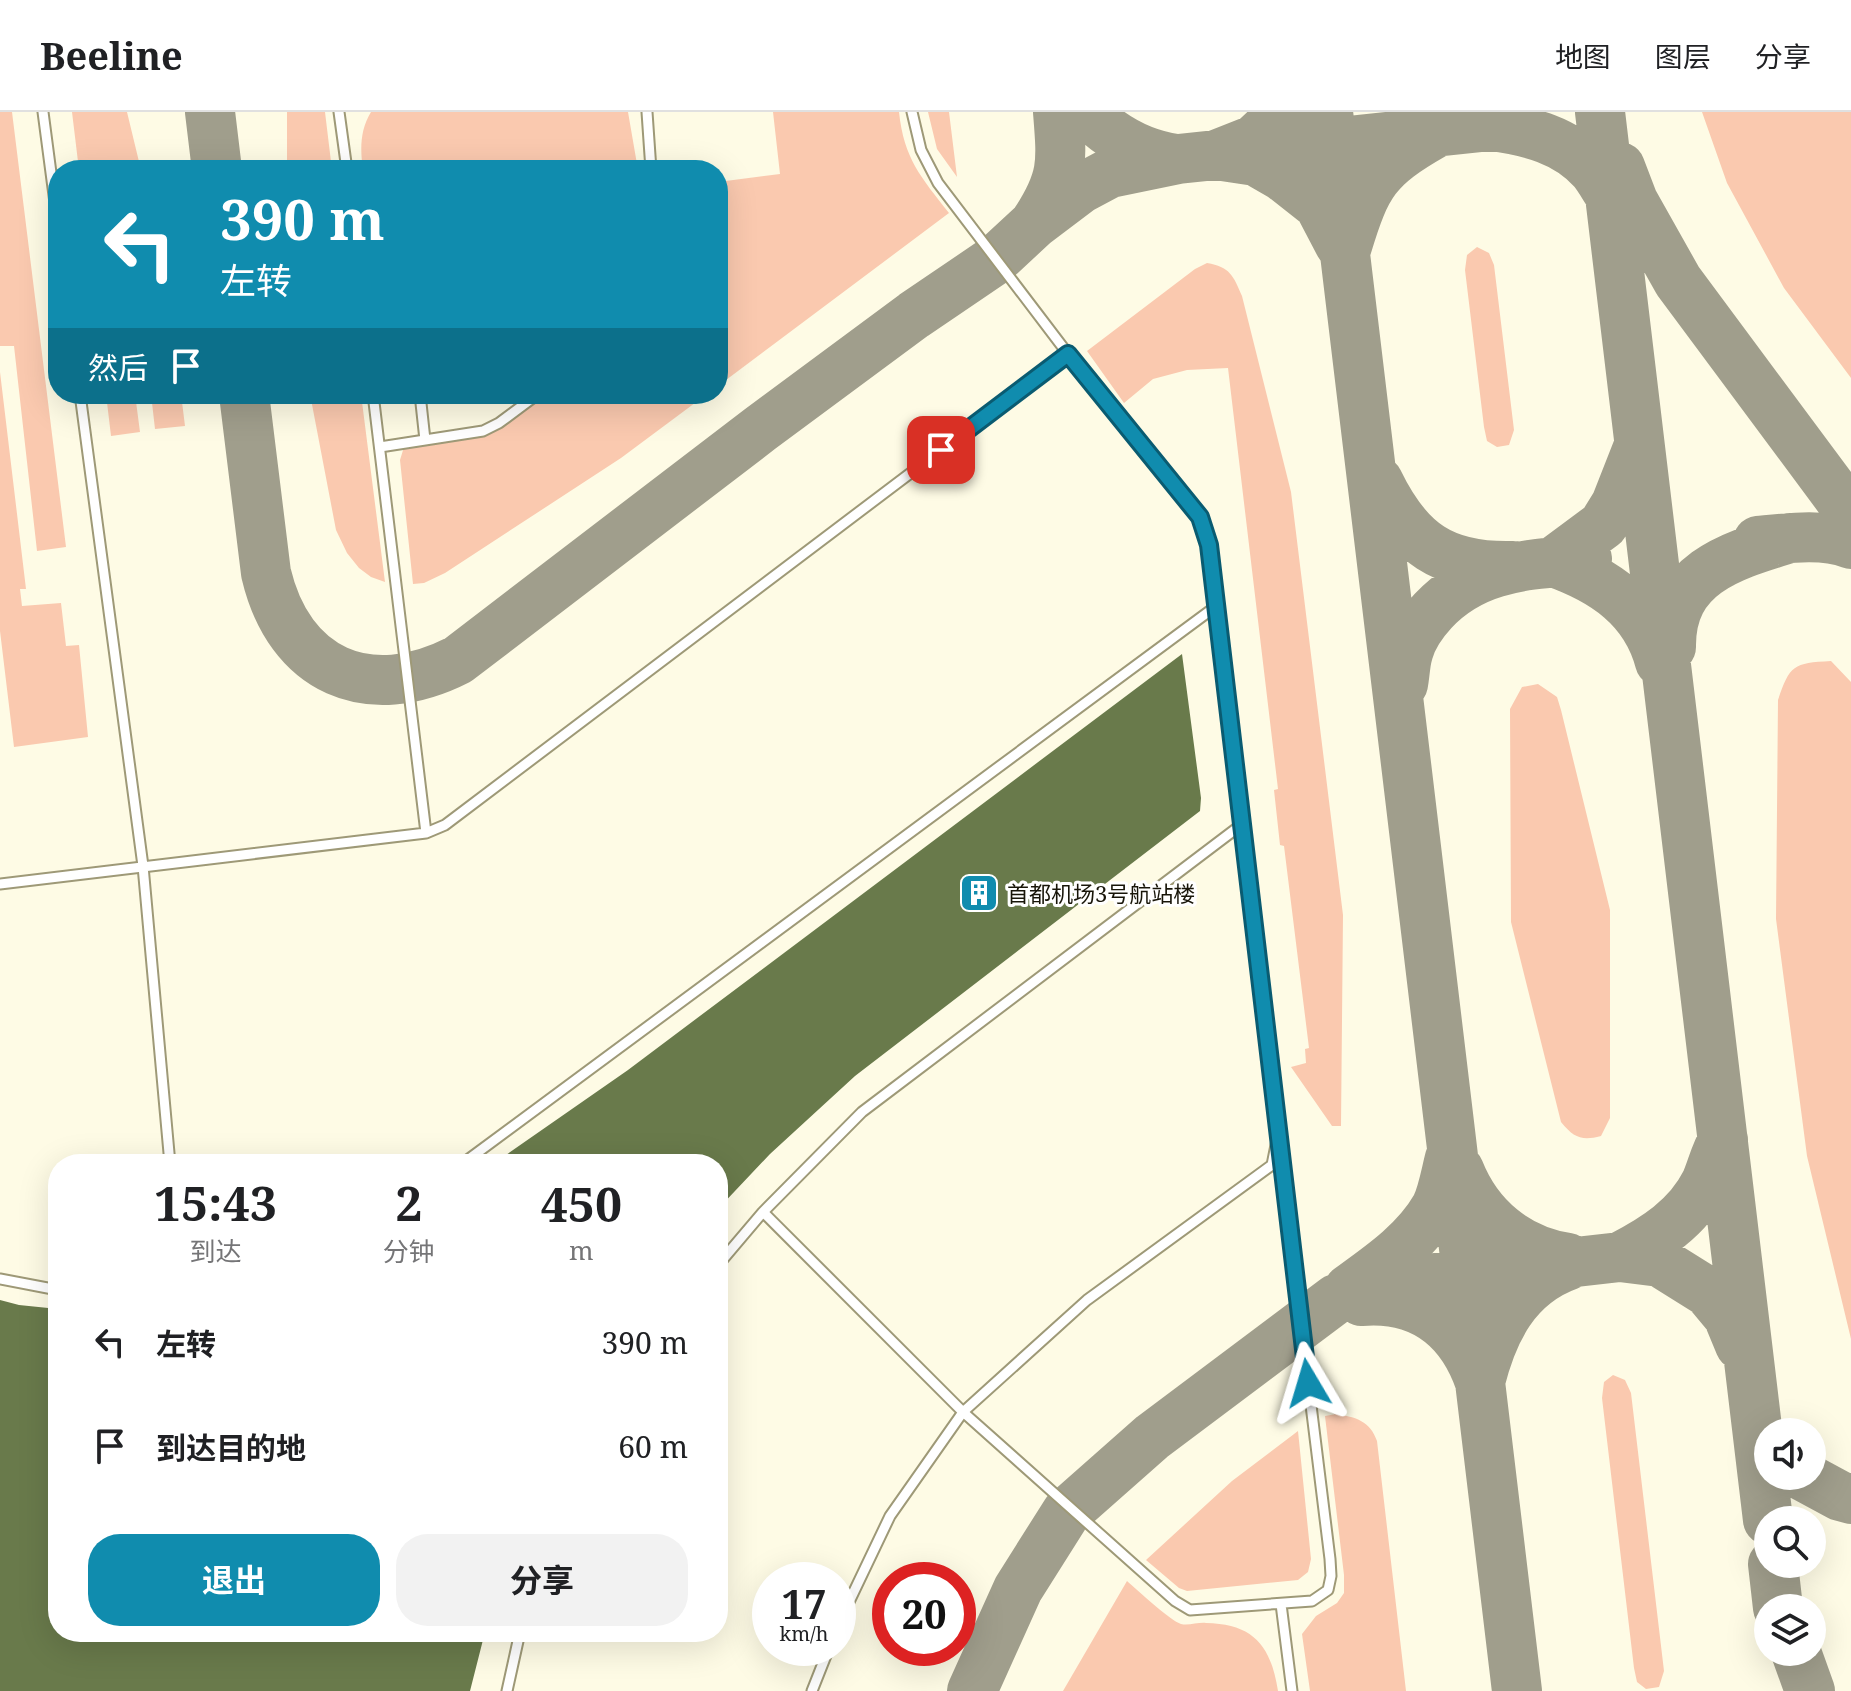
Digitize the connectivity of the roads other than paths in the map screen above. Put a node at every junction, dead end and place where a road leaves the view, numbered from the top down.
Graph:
1 (43, 112) edge
2 (339, 112) edge
3 (647, 112) edge
4 (912, 112) edge
5 (49, 160) edge
6 (346, 160) edge
7 (650, 160) edge
8 (1068, 354) junction
9 (81, 404) edge
10 (374, 404) edge
11 (421, 404) edge
12 (525, 404) edge
13 (425, 440) junction
14 (380, 447) junction
15 (1215, 607) junction
16 (1241, 825) junction
17 (426, 833) junction
18 (143, 866) junction
19 (0, 884) edge
20 (1278, 1135) junction
21 (169, 1154) edge
22 (476, 1154) edge
23 (763, 1212) junction
24 (728, 1253) edge
25 (0, 1279) edge
26 (48, 1288) edge
27 (963, 1412) junction
28 (856, 1587) edge
29 (1281, 1604) junction
30 (518, 1642) edge
31 (822, 1666) edge
32 (507, 1691) edge
33 (812, 1691) edge
34 (1292, 1691) edge

1 - 5 lane
2 - 6 lane
3 - 7 lane
4 - 8 lane
8 - 15 lane
8 - 17 lane
9 - 18 lane
10 - 14 lane
11 - 13 lane
12 - 13 lane
13 - 14 lane
14 - 17 lane
15 - 16 lane
15 - 22 lane
16 - 20 lane
16 - 23 lane
17 - 18 lane
18 - 19 lane
18 - 21 lane
20 - 27 lane
20 - 29 lane
23 - 24 lane
23 - 27 lane
25 - 26 lane
27 - 28 lane
27 - 29 lane
29 - 34 lane
30 - 32 lane
31 - 33 lane

